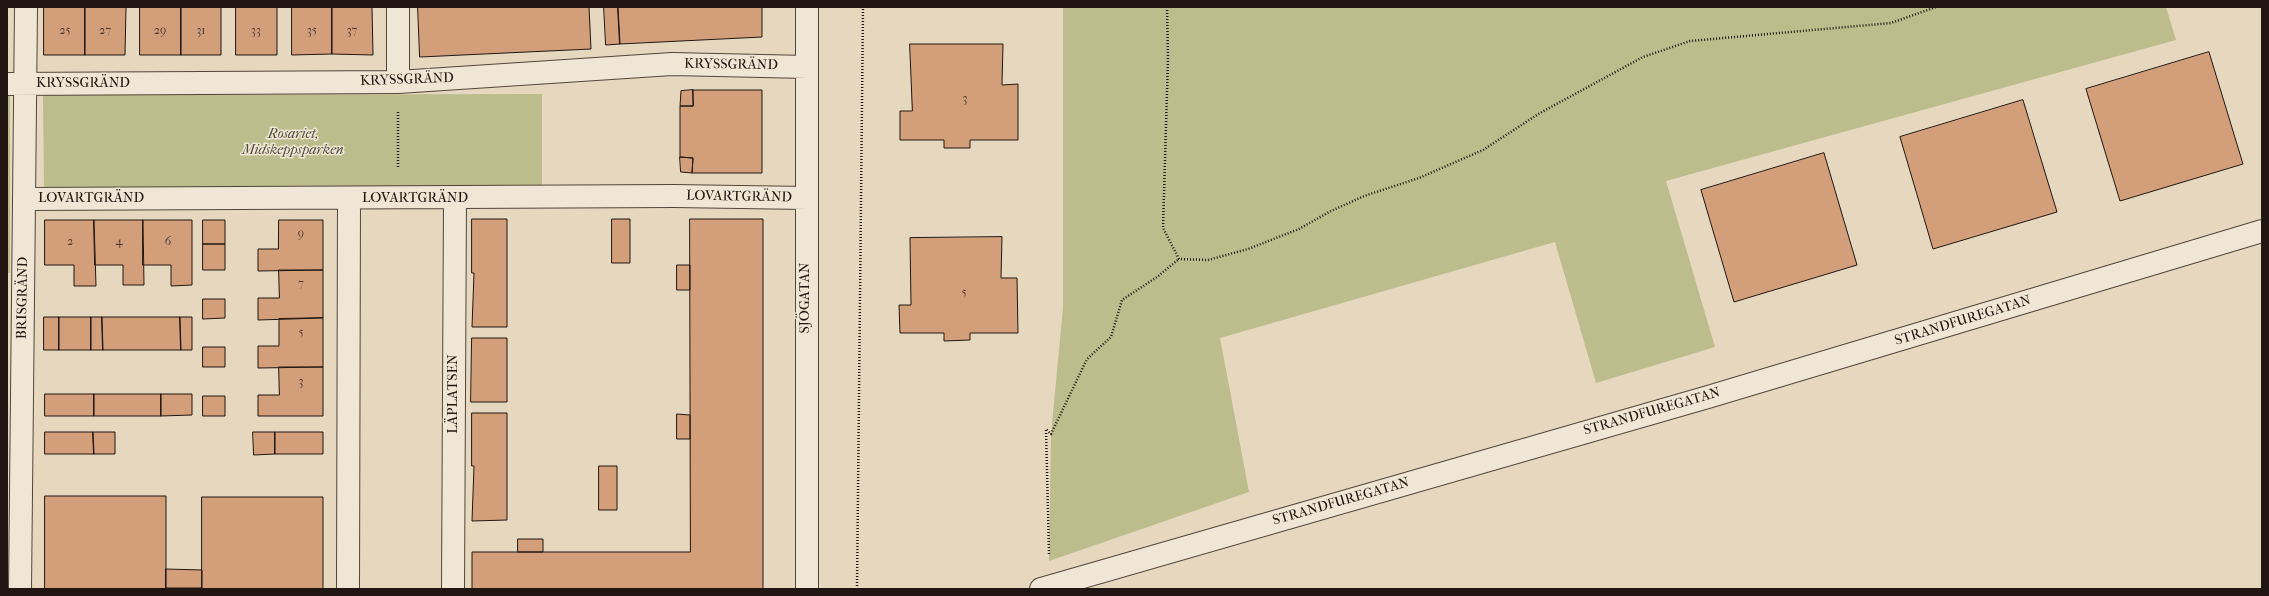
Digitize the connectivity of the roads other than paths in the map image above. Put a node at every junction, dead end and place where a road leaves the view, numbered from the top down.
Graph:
1 (26, 7) edge
2 (398, 7) edge
3 (807, 7) edge
4 (807, 67) junction
5 (398, 82) junction
6 (16, 84) edge
7 (455, 198) junction
8 (806, 198) junction
9 (24, 199) junction
10 (349, 199) junction
11 (2262, 231) edge
12 (1045, 588) edge
13 (20, 589) edge
14 (348, 589) edge
15 (453, 589) edge
16 (807, 589) edge

1 - 6 street, BRISGRÄND
2 - 5 street
3 - 4 street, SJÖGATAN
4 - 5 street, KRYSSGRÄND
4 - 8 street, SJÖGATAN
5 - 6 street, KRYSSGRÄND
6 - 9 street, BRISGRÄND
7 - 8 street, LOVARTGRÄND
7 - 10 street, LOVARTGRÄND
7 - 15 street, LÄPLATSEN
8 - 16 street, SJÖGATAN
9 - 10 street, LOVARTGRÄND
9 - 13 street, BRISGRÄND
10 - 14 street
11 - 12 street, STRANDFUREGATAN

